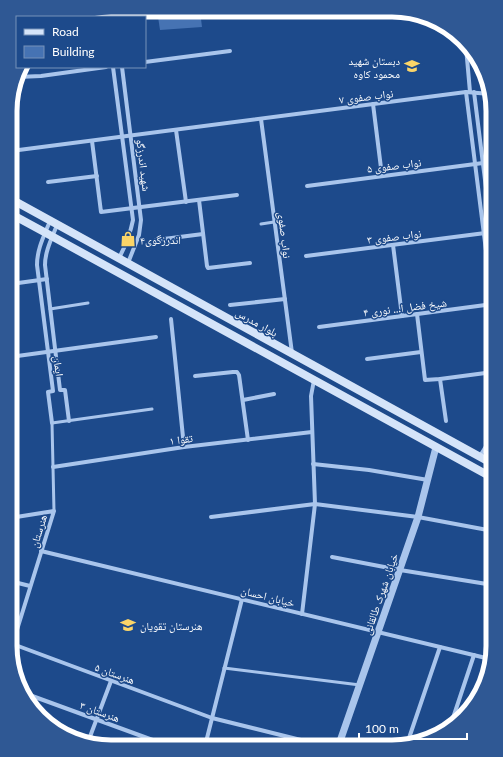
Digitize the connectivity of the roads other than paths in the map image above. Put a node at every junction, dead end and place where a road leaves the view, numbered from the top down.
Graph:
1 (230, 51) dead end
2 (467, 53) edge
3 (146, 62) edge
4 (99, 68) edge
5 (113, 68) edge
6 (122, 68) edge
7 (24, 77) edge
8 (470, 92) junction
9 (484, 93) edge
10 (373, 104) junction
11 (261, 119) junction
12 (176, 130) junction
13 (131, 136) junction
14 (122, 137) junction
15 (92, 141) junction
16 (17, 150) edge
17 (483, 163) junction
18 (486, 163) edge
19 (475, 164) junction
20 (96, 176) junction
21 (382, 176) junction
22 (48, 182) dead end
23 (307, 186) dead end
24 (486, 186) edge
25 (237, 195) dead end
26 (199, 200) junction
27 (17, 202) edge
28 (186, 202) junction
29 (140, 207) junction
30 (132, 208) junction
31 (17, 217) edge
32 (274, 222) junction
33 (54, 223) junction
34 (261, 224) dead end
35 (484, 233) junction
36 (49, 234) junction
37 (203, 234) junction
38 (156, 240) dead end
39 (393, 245) junction
40 (486, 249) edge
41 (306, 256) dead end
42 (119, 259) junction
43 (127, 263) junction
44 (250, 263) dead end
45 (46, 279) junction
46 (39, 280) junction
47 (17, 283) edge
48 (284, 299) junction
49 (88, 303) dead end
50 (230, 305) dead end
51 (486, 306) edge
52 (50, 309) junction
53 (417, 314) junction
54 (402, 316) junction
55 (172, 319) dead end
56 (320, 327) dead end
57 (156, 337) dead end
58 (55, 351) junction
59 (48, 352) junction
60 (421, 352) junction
61 (292, 353) junction
62 (17, 356) edge
63 (367, 358) dead end
64 (486, 373) edge
65 (195, 376) dead end
66 (314, 380) junction
67 (440, 380) junction
68 (60, 390) junction
69 (53, 391) junction
70 (274, 394) dead end
71 (243, 400) junction
72 (152, 409) dead end
73 (69, 421) junction
74 (446, 421) dead end
75 (52, 423) junction
76 (312, 432) junction
77 (248, 440) junction
78 (184, 447) junction
79 (436, 447) junction
80 (486, 460) edge
81 (313, 464) junction
82 (53, 467) junction
83 (486, 474) edge
84 (428, 480) junction
85 (314, 504) junction
86 (54, 511) junction
87 (17, 517) edge
88 (211, 517) dead end
89 (418, 517) junction
90 (486, 530) edge
91 (41, 551) junction
92 (332, 557) dead end
93 (400, 570) junction
94 (17, 583) edge
95 (486, 584) edge
96 (30, 586) junction
97 (242, 599) junction
98 (302, 614) junction
99 (17, 626) edge
100 (379, 632) junction
101 (17, 647) edge
102 (440, 647) junction
103 (474, 655) junction
104 (485, 658) edge
105 (224, 668) junction
106 (111, 681) junction
107 (360, 685) junction
108 (32, 696) edge
109 (454, 717) edge
110 (212, 718) junction
111 (96, 720) junction
112 (90, 737) edge
113 (145, 738) joint
114 (409, 738) edge
115 (151, 740) edge
116 (206, 740) edge
117 (301, 740) edge
118 (340, 740) edge

1 - 3 street
2 - 8 street
4 - 7 street
5 - 14 street
6 - 13 street, شهید اندرزگو
8 - 9 street, نواب صفوی ۷
8 - 10 street, نواب صفوی ۷
8 - 17 street
8 - 19 street
10 - 11 street, نواب صفوی ۷
10 - 21 street
11 - 12 street, نواب صفوی ۷
11 - 32 street, نواب صفوی
12 - 13 street, نواب صفوی ۷
12 - 28 street
13 - 14 street, نواب صفوی ۷
13 - 29 street, شهید اندرزگو
14 - 15 street, نواب صفوی ۷
14 - 30 street
15 - 16 street, نواب صفوی ۷
15 - 20 street
17 - 18 street, نواب صفوی ۵
17 - 19 street, نواب صفوی ۵
17 - 24 street
19 - 21 street, نواب صفوی ۵
19 - 35 street
20 - 22 street
20 - 30 street
21 - 23 street, نواب صفوی ۵
25 - 26 street
26 - 28 street
26 - 37 street
27 - 33 main road, بلوار مدرس
28 - 29 street
29 - 30 street
29 - 43 street, شهید اندرزگو
30 - 42 street
31 - 36 main road
32 - 34 lane
32 - 48 street, نواب صفوی
33 - 36 street, ایمان
33 - 36 street, ایمان
33 - 42 main road, بلوار مدرس
35 - 39 street, نواب صفوی ۳
35 - 40 street
36 - 45 street, ایمان
36 - 46 street, ایمان
36 - 66 main road
37 - 38 street
37 - 44 street
39 - 41 street, نواب صفوی ۳
39 - 54 street
42 - 43 main road, بلوار مدرس
43 - 61 main road, بلوار مدرس
45 - 46 street
45 - 52 street, ایمان
46 - 47 street
46 - 59 street, ایمان
48 - 50 street
48 - 61 street, نواب صفوی
49 - 52 lane
51 - 53 street, شیخ فضل ا... نوری ۴
52 - 58 street, ایمان
53 - 54 street, شیخ فضل ا... نوری ۴
53 - 60 street
54 - 56 street, شیخ فضل ا... نوری ۴
55 - 78 street
57 - 58 street
58 - 59 street
58 - 68 street, ایمان
59 - 62 street
59 - 69 street, ایمان
60 - 63 street
60 - 67 street
61 - 80 main road, بلوار مدرس
64 - 67 street
65 - 71 street
66 - 76 street
66 - 79 main road
67 - 74 street
68 - 69 lane
68 - 73 street, ایمان
69 - 75 street, ایمان
70 - 71 street
71 - 77 street
72 - 73 lane
73 - 75 lane
75 - 82 lane, ایمان
76 - 77 street, تقوا ۱
76 - 81 street
77 - 78 street, تقوا ۱
78 - 82 street, تقوا ۱
79 - 83 main road
79 - 84 street, خیابان شهرک طالقانی
81 - 84 street
81 - 85 street
82 - 86 lane, ایمان
84 - 89 street, خیابان شهرک طالقانی
85 - 88 street
85 - 89 street
85 - 98 street
86 - 87 street
86 - 91 street, هنرستان
89 - 90 street
89 - 93 street, خیابان شهرک طالقانی
91 - 96 street, هنرستان
91 - 97 street, خیابان احسان
92 - 93 street
93 - 95 street
93 - 100 street, خیابان شهرک طالقانی
94 - 96 street
96 - 99 street, هنرستان
97 - 98 street, خیابان احسان
97 - 105 street
98 - 100 street, خیابان احسان
100 - 102 street, خیابان احسان
100 - 107 street, خیابان شهرک طالقانی
101 - 106 street, هنرستان ۵
102 - 103 street, خیابان احسان
102 - 114 street
103 - 104 street, خیابان احسان
103 - 109 street
105 - 107 lane
105 - 110 street
106 - 110 street, هنرستان ۵
106 - 111 street
107 - 118 street, خیابان شهرک طالقانی
108 - 111 street, هنرستان ۳
110 - 116 street
110 - 117 street, هنرستان ۵
111 - 112 street
111 - 113 street, هنرستان ۳
113 - 115 street, هنرستان ۳

